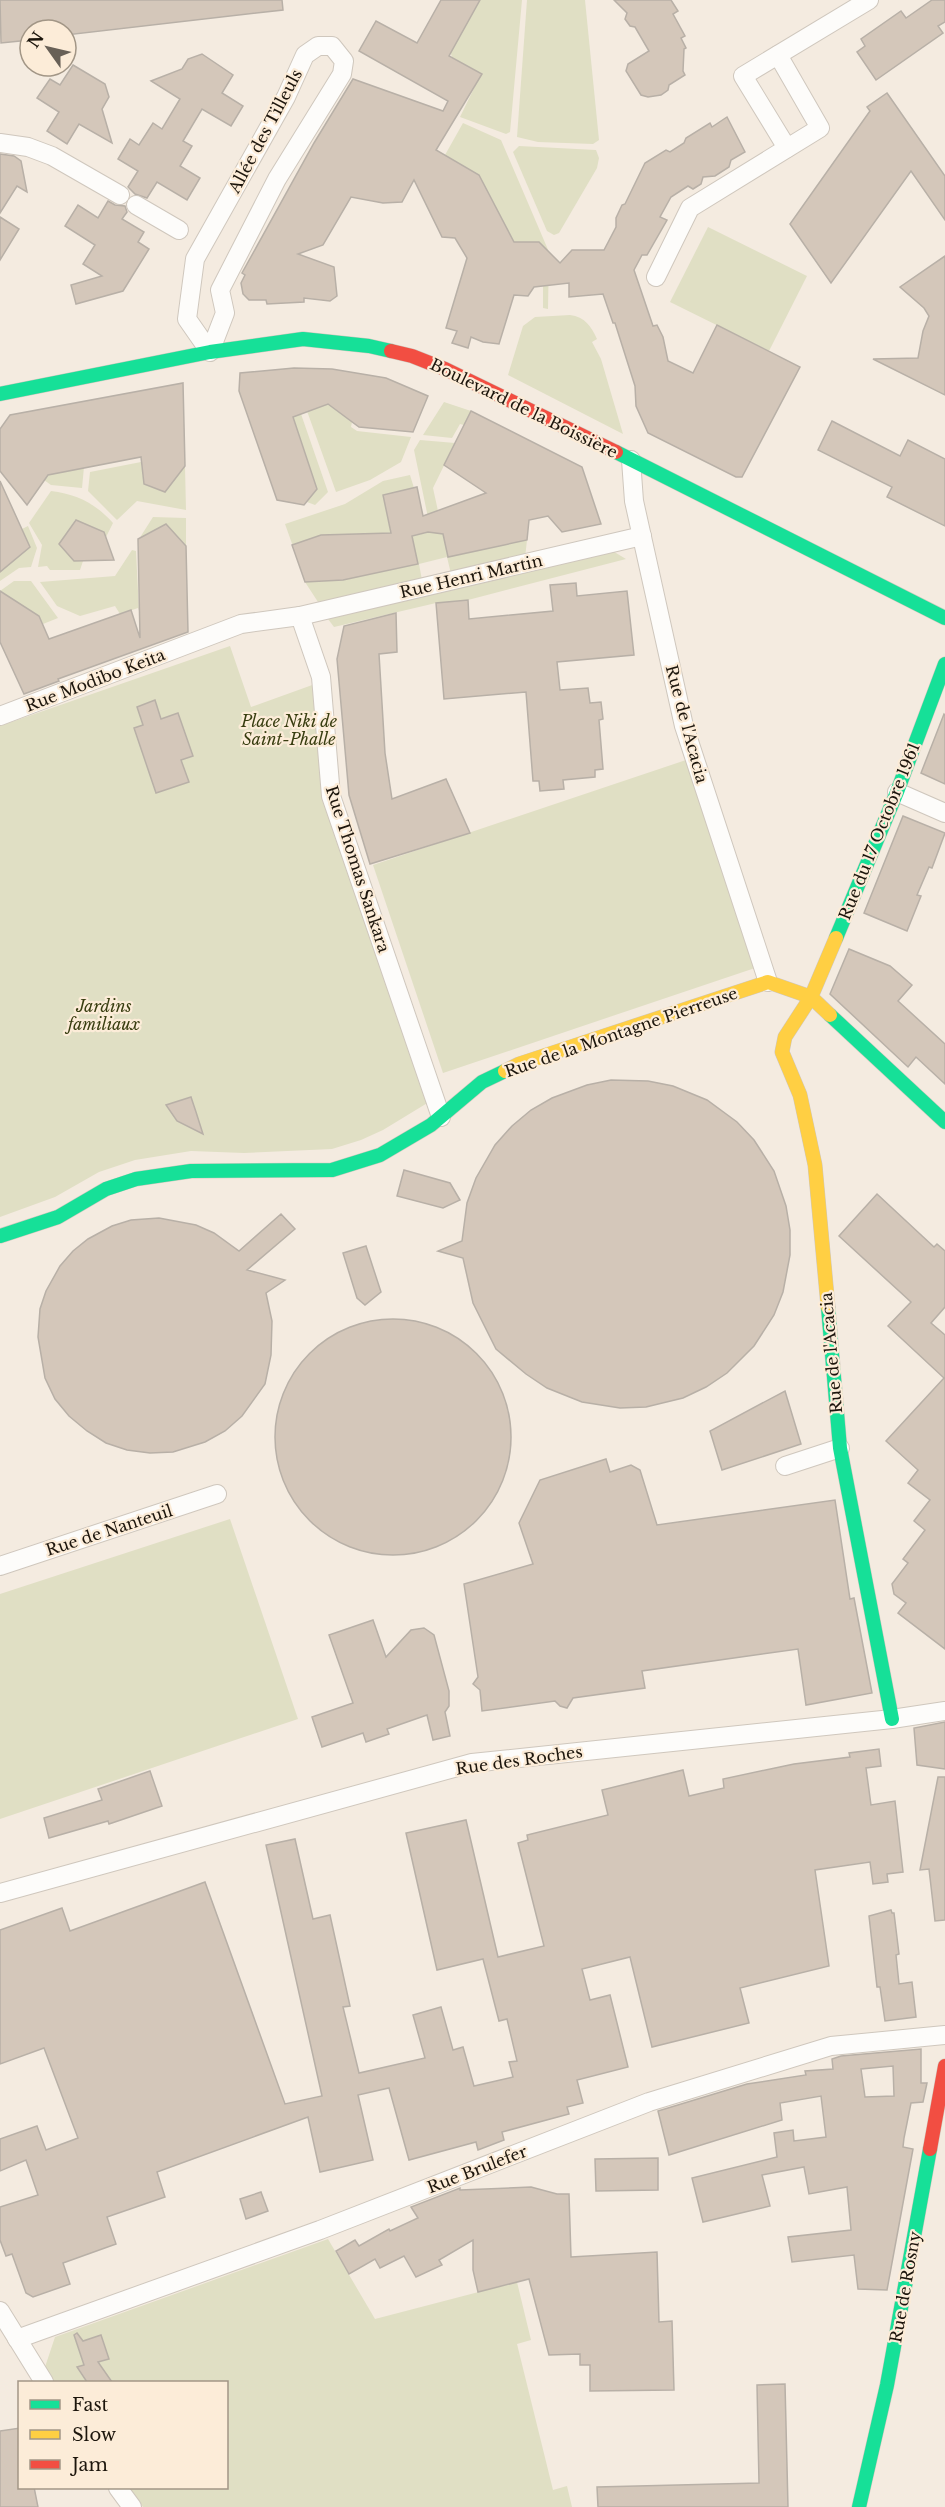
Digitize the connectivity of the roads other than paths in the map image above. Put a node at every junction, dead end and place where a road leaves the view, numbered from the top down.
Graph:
1 (868, 0) edge
2 (778, 55) junction
3 (0, 143) edge
4 (787, 148) junction
5 (120, 195) dead end
6 (136, 205) dead end
7 (179, 230) dead end
8 (656, 277) dead end
9 (210, 352) junction
10 (0, 394) edge
11 (631, 460) junction
12 (642, 536) junction
13 (300, 616) junction
14 (945, 618) edge
15 (190, 644) joint
16 (945, 664) edge
17 (2, 709) edge
18 (897, 792) junction
19 (945, 813) edge
20 (768, 982) junction
21 (811, 997) junction
22 (441, 1117) junction
23 (945, 1122) edge
24 (0, 1236) edge
25 (840, 1448) junction
26 (785, 1466) dead end
27 (218, 1494) dead end
28 (0, 1566) edge
29 (945, 1711) edge
30 (892, 1719) junction
31 (0, 1893) edge
32 (945, 2034) edge
33 (945, 2066) edge
34 (0, 2311) edge
35 (17, 2339) junction
36 (43, 2381) edge
37 (119, 2489) edge
38 (132, 2507) edge
39 (859, 2507) edge

1 - 2 street
2 - 4 street
2 - 4 street
3 - 5 street
4 - 8 street
6 - 7 street
9 - 9 street, Allée des Tilleuls
9 - 10 street, Boulevard de la Boissière
9 - 11 street, Boulevard de la Boissière
11 - 12 street, Rue de l'Acacia
11 - 14 street, Boulevard de la Boissière
12 - 13 street, Rue Henri Martin
12 - 20 street, Rue de l'Acacia
13 - 15 street, Rue Henri Martin
13 - 22 street, Rue Thomas Sankara
15 - 17 street, Rue Modibo Keita
16 - 18 street, Rue du 17 Octobre 1961
18 - 19 street
18 - 21 street, Rue du 17 Octobre 1961
20 - 21 street
20 - 22 street, Rue de la Montagne Pierreuse
21 - 23 street
21 - 25 street, Rue de l'Acacia
22 - 24 street, Rue de la Montagne Pierreuse
25 - 26 street
25 - 30 street, Rue de l'Acacia
27 - 28 street, Rue de Nanteuil
29 - 30 street, Rue des Roches
30 - 31 street, Rue des Roches
32 - 35 street, Rue Brulefer
33 - 39 street, Rue de Rosny
34 - 35 street
35 - 36 street
37 - 38 street

